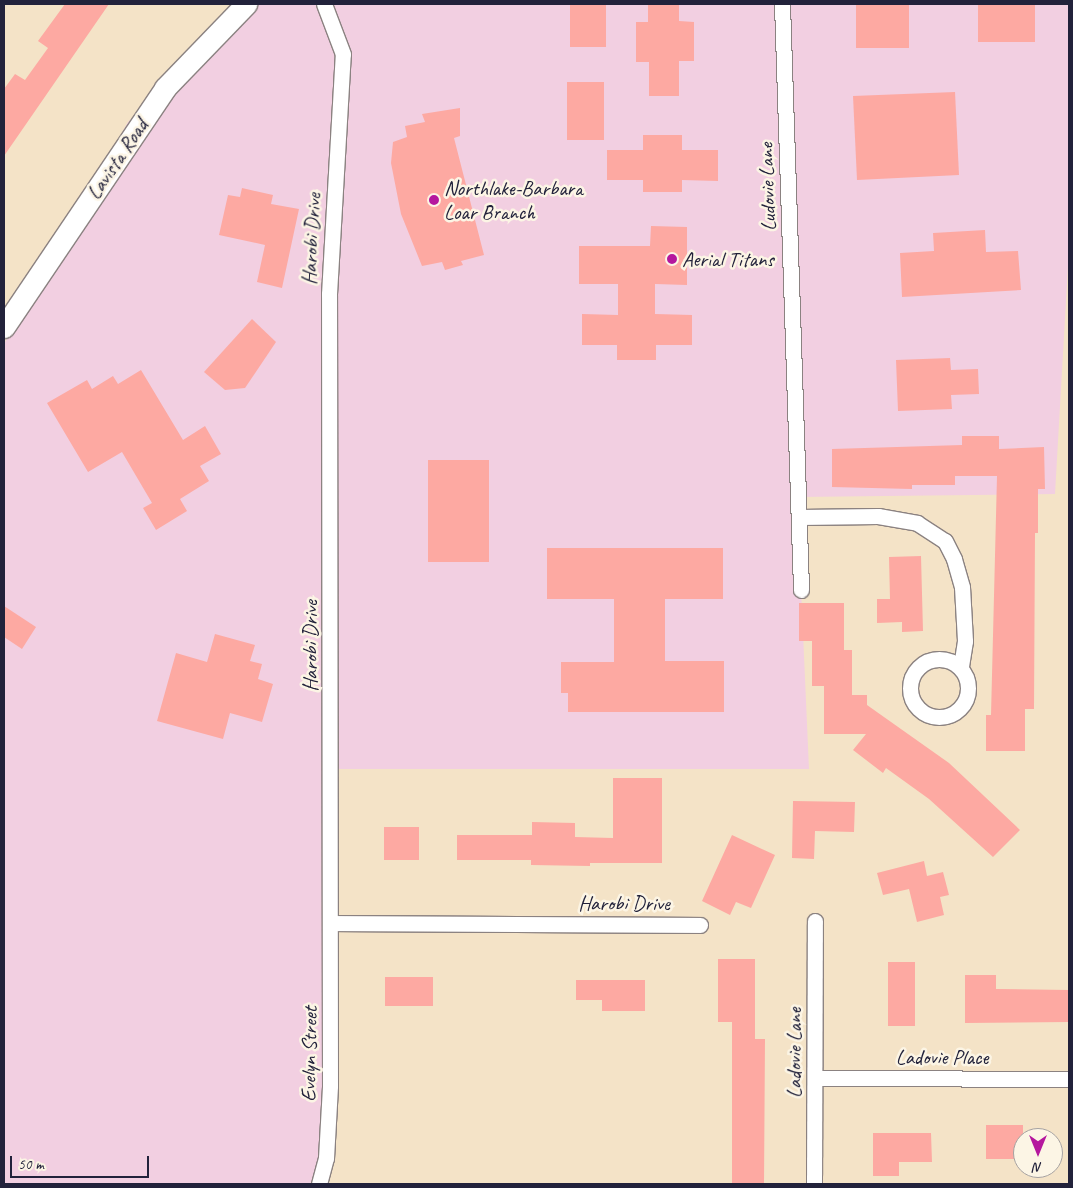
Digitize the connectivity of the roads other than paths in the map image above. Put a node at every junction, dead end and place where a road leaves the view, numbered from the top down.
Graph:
1 (246, 4) edge
2 (324, 4) edge
3 (782, 4) edge
4 (4, 327) edge
5 (799, 517) junction
6 (801, 590) dead end
7 (961, 667) dead end
8 (815, 921) dead end
9 (332, 923) junction
10 (700, 924) dead end
11 (816, 1078) junction
12 (1069, 1078) edge
13 (318, 1184) edge
14 (814, 1184) edge

1 - 4 main road, Lavista Road
2 - 9 street, Harobi Drive
3 - 5 street, Ludovie Lane
5 - 6 street, Ludovie Lane
5 - 7 street
8 - 11 street, Ladovie Lane
9 - 10 street, Harobi Drive
9 - 13 street, Evelyn Street
11 - 12 street, Ladovie Place
11 - 14 street, Ladovie Lane

